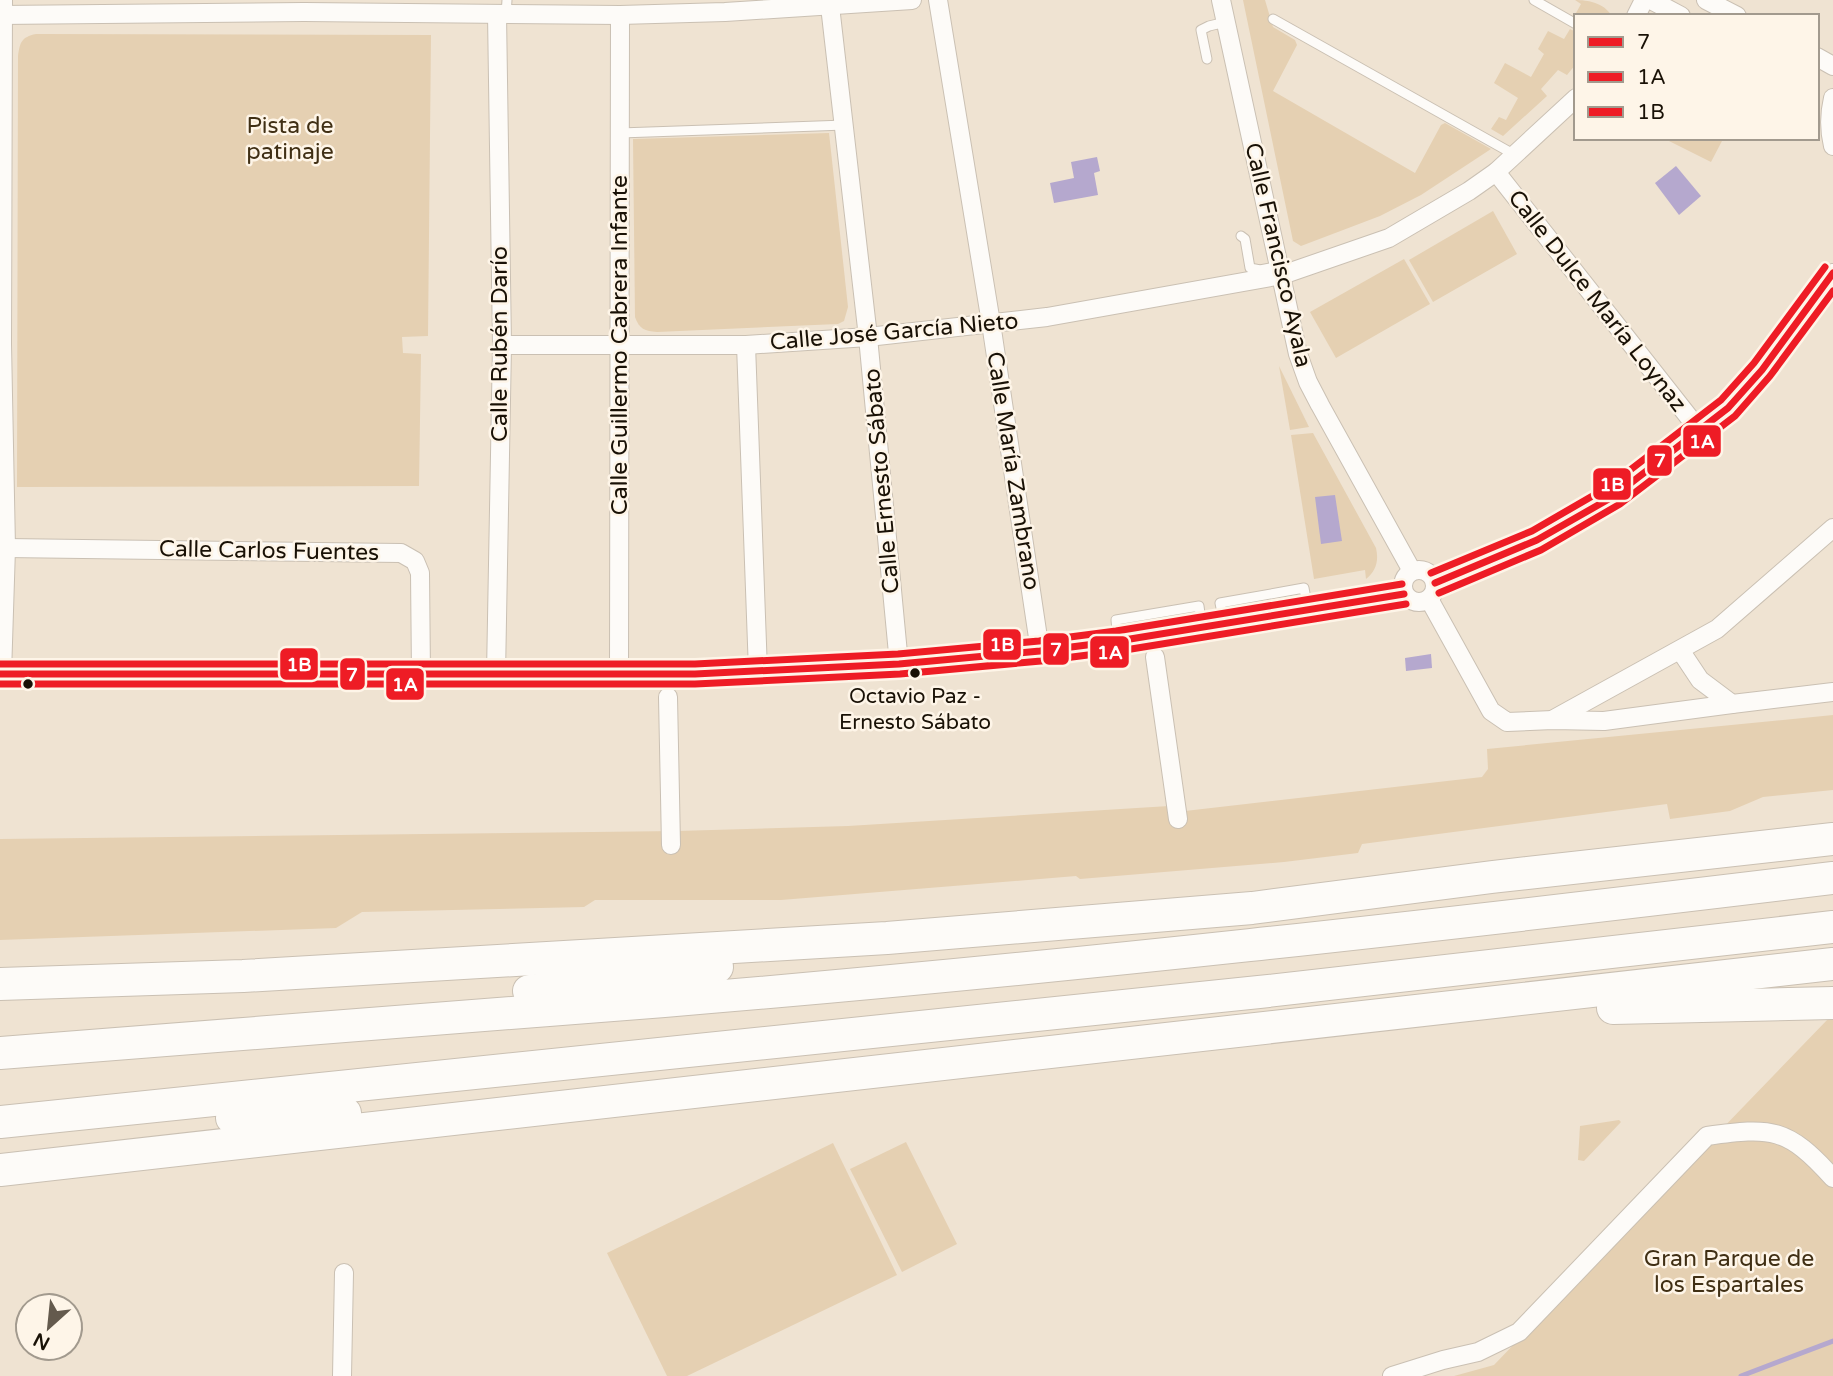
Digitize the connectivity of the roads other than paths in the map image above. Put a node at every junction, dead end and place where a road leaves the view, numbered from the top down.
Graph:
1 (912, 0) edge
2 (938, 0) edge
3 (1221, 0) edge
4 (1534, 0) edge
5 (1651, 0) edge
6 (1706, 0) edge
7 (724, 6) edge
8 (830, 6) junction
9 (503, 9) edge
10 (2, 10) edge
11 (1677, 14) edge
12 (1733, 14) edge
13 (620, 15) junction
14 (1273, 19) dead end
15 (1226, 22) junction
16 (1574, 23) edge
17 (1206, 59) dead end
18 (1833, 97) edge
19 (1574, 101) edge
20 (845, 125) junction
21 (620, 133) junction
22 (1833, 146) edge
23 (1515, 155) junction
24 (1496, 172) junction
25 (1241, 236) dead end
26 (1281, 270) junction
27 (1833, 273) edge
28 (990, 323) junction
29 (868, 337) junction
30 (1, 344) edge
31 (502, 345) junction
32 (746, 345) junction
33 (620, 346) junction
34 (1699, 430) junction
35 (1833, 528) edge
36 (6, 548) junction
37 (1412, 571) junction
38 (1432, 591) junction
39 (1404, 594) junction
40 (1680, 650) junction
41 (1040, 651) junction
42 (1155, 657) dead end
43 (899, 664) junction
44 (758, 671) junction
45 (1, 674) edge
46 (421, 674) junction
47 (496, 674) junction
48 (619, 674) junction
49 (1833, 692) edge
50 (668, 696) dead end
51 (1732, 704) junction
52 (1553, 720) junction
53 (1178, 819) dead end
54 (1833, 826) edge
55 (1833, 839) edge
56 (671, 845) dead end
57 (1732, 849) junction
58 (1833, 878) edge
59 (1833, 927) edge
60 (887, 938) junction
61 (1833, 964) edge
62 (0, 967) edge
63 (243, 976) junction
64 (0, 984) edge
65 (1833, 1003) edge
66 (1265, 1028) junction
67 (116, 1043) junction
68 (0, 1053) edge
69 (638, 1100) junction
70 (0, 1122) edge
71 (0, 1128) edge
72 (0, 1170) edge
73 (1833, 1178) edge
74 (344, 1273) dead end
75 (342, 1376) edge
76 (1392, 1376) edge

1 - 8 street
2 - 28 street, Calle María Zambrano
3 - 15 street, Calle Francisco Ayala
4 - 16 lane
5 - 11 street
6 - 12 street
7 - 8 street
7 - 13 street
8 - 20 street, Calle Ernesto Sábato
9 - 10 street
9 - 13 street
9 - 31 street, Calle Rubén Darío
10 - 30 street
13 - 21 street, Calle Guillermo Cabrera Infante
14 - 23 lane
15 - 17 lane
15 - 26 street, Calle Francisco Ayala
18 - 22 street
19 - 23 street, Calle José García Nieto
20 - 21 lane
20 - 29 street, Calle Ernesto Sábato
21 - 33 street, Calle Guillermo Cabrera Infante
23 - 24 street, Calle José García Nieto
24 - 26 street, Calle José García Nieto
24 - 34 street, Calle Dulce María Loynaz
25 - 26 lane
26 - 28 street, Calle José García Nieto
26 - 37 street, Calle Francisco Ayala
27 - 34 street
28 - 29 street, Calle José García Nieto
28 - 41 street, Calle María Zambrano
29 - 32 street, Calle José García Nieto
29 - 43 street, Calle Ernesto Sábato
30 - 36 street
31 - 33 street, Calle José García Nieto
31 - 47 street, Calle Rubén Darío
32 - 33 street, Calle José García Nieto
32 - 44 street
33 - 48 street, Calle Guillermo Cabrera Infante
34 - 38 street
35 - 40 street
36 - 45 street
36 - 46 street, Calle Carlos Fuentes
37 - 38 street
37 - 39 street
38 - 39 street
38 - 52 street
39 - 41 street
40 - 51 street
40 - 52 street
41 - 43 street
42 - 53 street
43 - 44 street
44 - 48 street
45 - 46 street
46 - 47 street
47 - 48 street
49 - 51 street
50 - 56 street
51 - 52 street
54 - 57 highway
55 - 57 highway
57 - 60 highway
58 - 67 highway
59 - 70 highway
60 - 63 highway
60 - 67 highway
61 - 66 highway
62 - 63 highway
63 - 64 highway
65 - 66 highway
66 - 69 highway
67 - 68 highway
69 - 71 highway
69 - 72 highway
73 - 76 street
74 - 75 street

